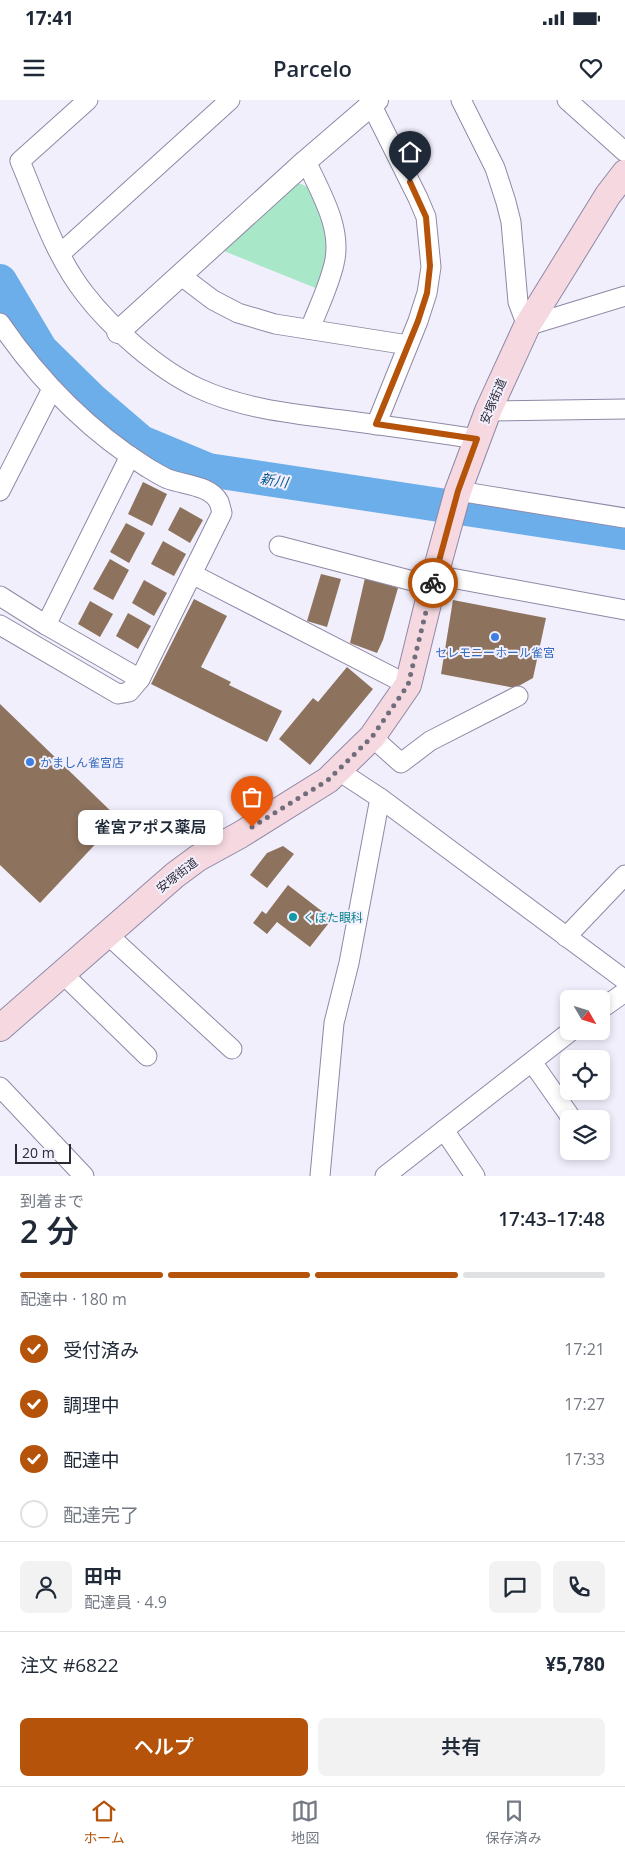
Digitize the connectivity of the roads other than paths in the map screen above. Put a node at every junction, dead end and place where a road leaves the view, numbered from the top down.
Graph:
1 (88, 100) edge
2 (230, 100) edge
3 (461, 100) edge
4 (568, 100) edge
5 (372, 101) edge
6 (625, 152) edge
7 (306, 162) junction
8 (625, 174) edge
9 (60, 254) junction
10 (180, 275) junction
11 (625, 296) edge
12 (0, 323) edge
13 (527, 326) junction
14 (310, 329) junction
15 (118, 332) junction
16 (408, 345) junction
17 (52, 389) junction
18 (625, 409) edge
19 (488, 411) junction
20 (376, 424) junction
21 (477, 439) junction
22 (130, 456) junction
23 (0, 491) edge
24 (456, 502) junction
25 (625, 518) edge
26 (279, 546) dead end
27 (192, 574) junction
28 (433, 580) junction
29 (0, 596) edge
30 (625, 610) edge
31 (0, 625) edge
32 (46, 625) junction
33 (140, 679) junction
34 (408, 685) junction
35 (518, 696) dead end
36 (372, 737) junction
37 (340, 771) junction
38 (380, 798) junction
39 (625, 875) edge
40 (107, 934) junction
41 (566, 936) junction
42 (62, 972) junction
43 (625, 980) edge
44 (625, 992) edge
45 (610, 1003) edge
46 (0, 1028) edge
47 (560, 1040) edge
48 (232, 1049) dead end
49 (146, 1056) dead end
50 (532, 1062) junction
51 (0, 1086) edge
52 (566, 1110) edge
53 (444, 1130) junction
54 (84, 1176) edge
55 (320, 1176) edge
56 (385, 1176) edge
57 (475, 1176) edge

1 - 9 street
2 - 9 street
3 - 13 street
4 - 6 street
5 - 7 street
5 - 16 street
7 - 10 street
7 - 14 street
8 - 13 main road, 安塚街道
9 - 15 street
10 - 14 street
10 - 15 street
11 - 13 street
12 - 17 street
13 - 19 main road, 安塚街道
14 - 16 street
15 - 20 street
16 - 20 street
17 - 22 street
17 - 23 street
18 - 19 street
19 - 21 main road, 安塚街道
20 - 21 street
21 - 24 main road, 安塚街道
22 - 27 street
22 - 32 street
24 - 25 street
24 - 28 main road, 安塚街道
26 - 28 street
27 - 33 street
27 - 34 street
28 - 30 street
28 - 34 main road, 安塚街道
29 - 32 street
31 - 33 street
32 - 33 street
34 - 36 main road, 安塚街道
35 - 36 street
36 - 37 main road, 安塚街道
37 - 38 street
37 - 40 main road, 安塚街道
38 - 41 street
38 - 55 street
39 - 41 street
40 - 42 main road, 安塚街道
40 - 48 street
41 - 43 street
42 - 46 main road, 安塚街道
42 - 49 street
44 - 45 street
47 - 50 street
50 - 52 street
50 - 53 street
51 - 54 street
53 - 56 street
53 - 57 street

